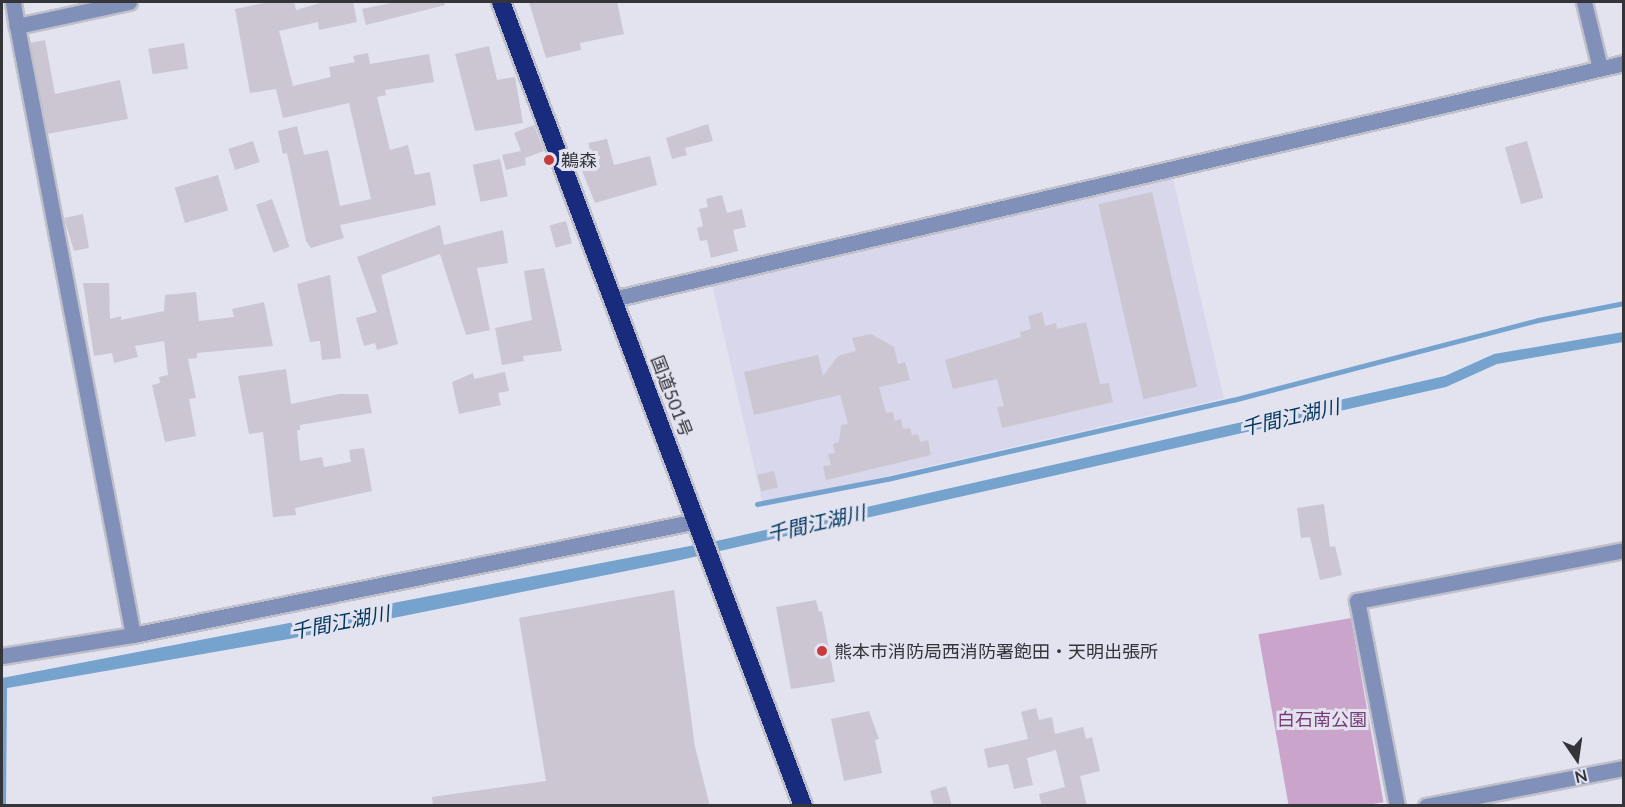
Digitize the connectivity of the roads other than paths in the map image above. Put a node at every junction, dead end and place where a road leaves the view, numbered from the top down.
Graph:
1 (13, 2) edge
2 (129, 2) edge
3 (501, 2) edge
4 (1584, 2) edge
5 (17, 26) junction
6 (1623, 63) edge
7 (1599, 68) junction
8 (613, 298) junction
9 (699, 528) junction
10 (1623, 550) edge
11 (133, 635) junction
12 (2, 656) edge
13 (1623, 768) edge
14 (803, 806) edge
15 (1397, 806) edge
16 (1426, 806) edge

1 - 5 street
2 - 5 street
3 - 8 highway, 国道501号
4 - 7 street
5 - 11 street
6 - 7 street
7 - 8 street
8 - 9 highway, 国道501号
9 - 11 street
9 - 14 highway, 国道501号
10 - 15 street
11 - 12 street
13 - 16 street

